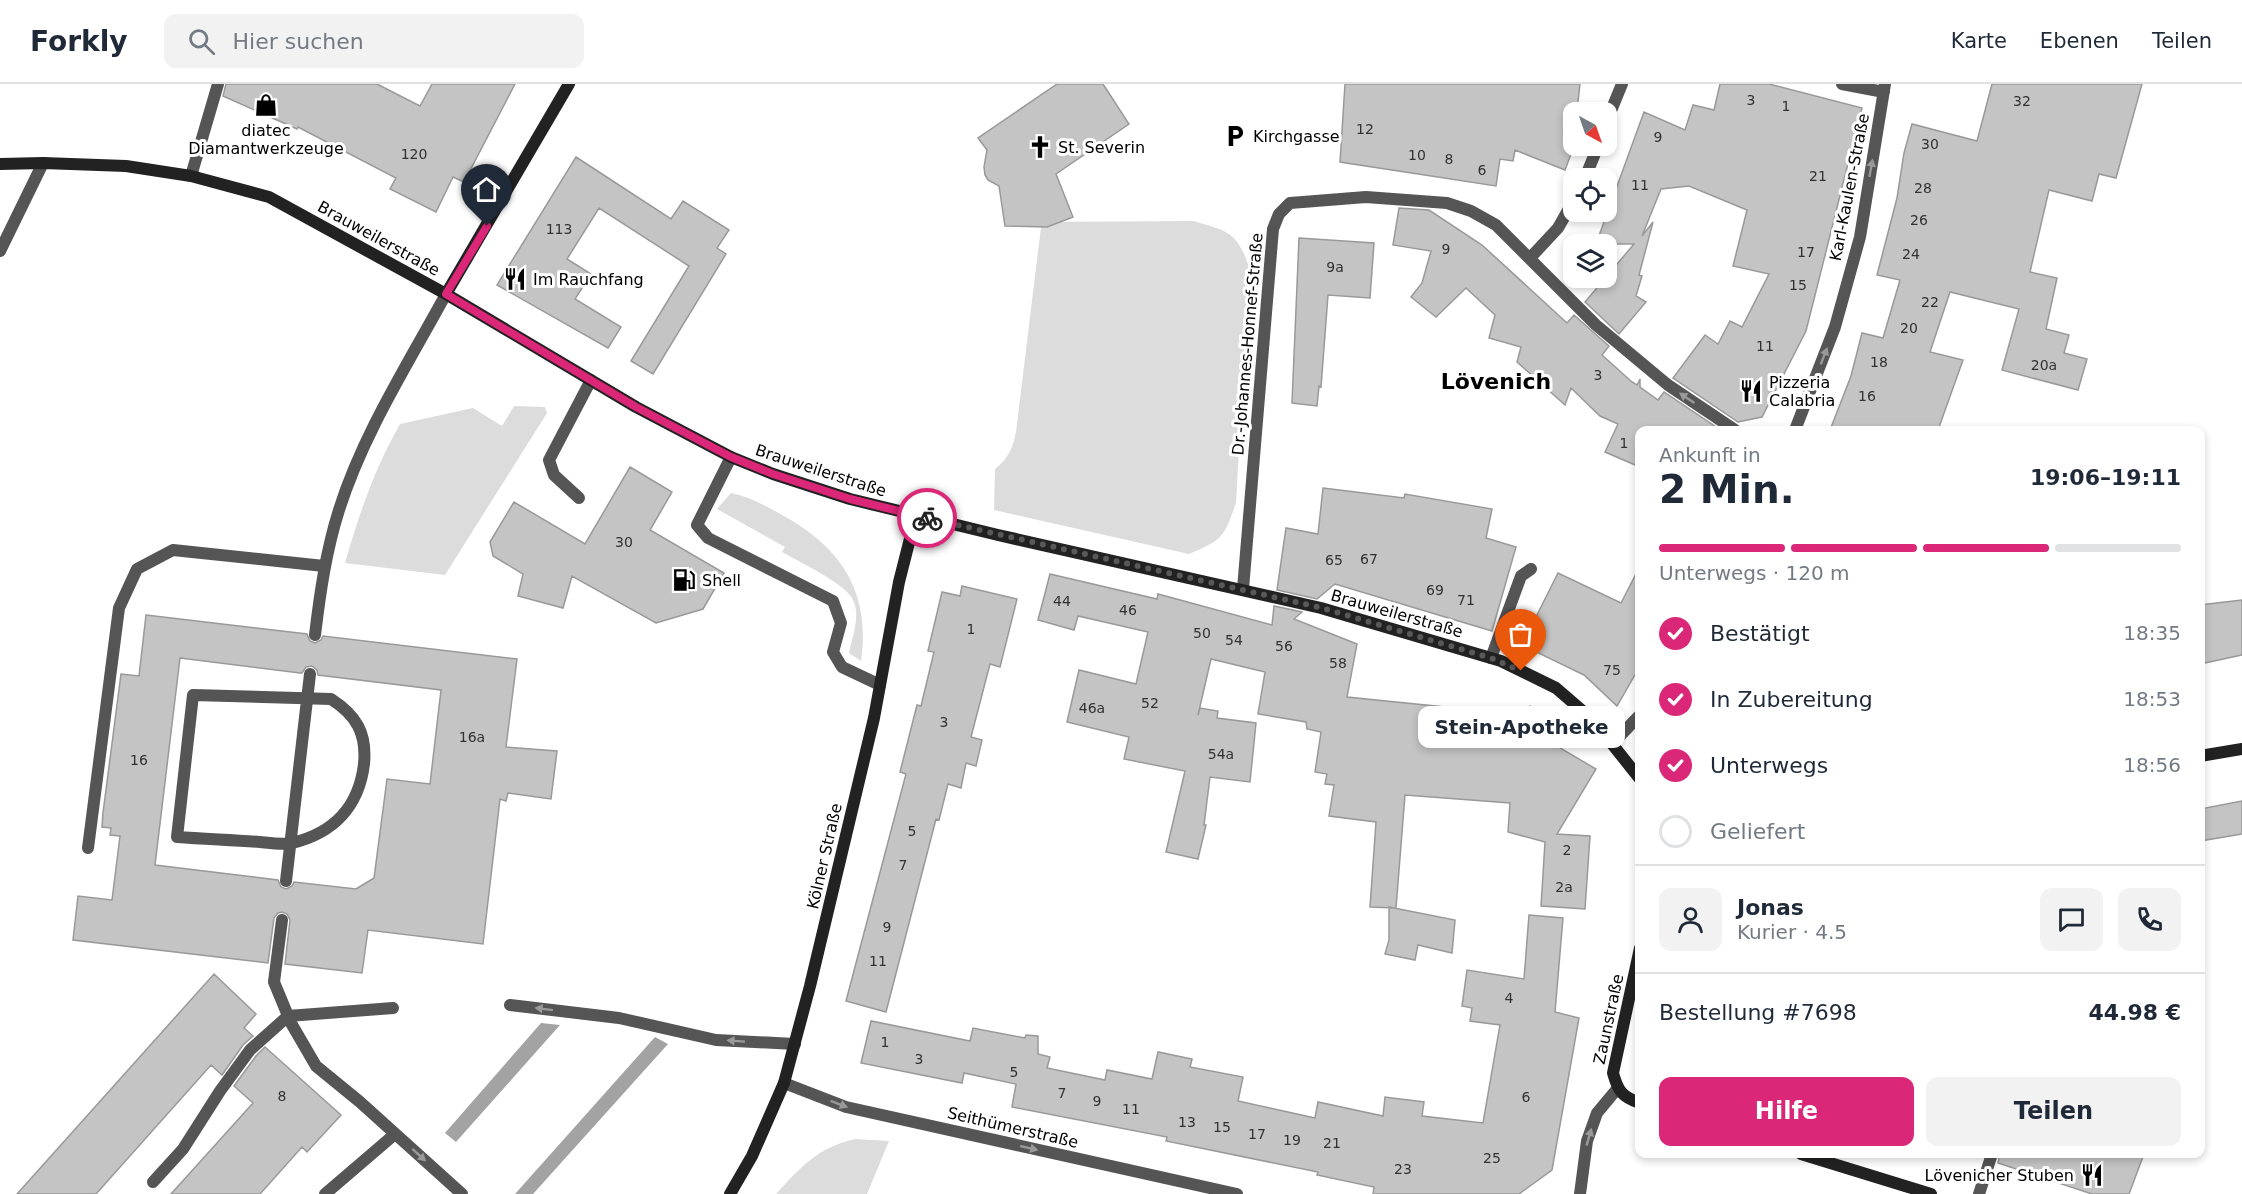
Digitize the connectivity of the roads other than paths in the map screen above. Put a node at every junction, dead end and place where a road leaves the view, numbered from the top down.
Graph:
1 (218, 84) edge
2 (569, 84) edge
3 (1622, 84) edge
4 (1842, 84) edge
5 (1885, 88) edge
6 (1615, 102) edge
7 (43, 163) junction
8 (0, 164) edge
9 (191, 176) junction
10 (1563, 220) edge
11 (0, 251) edge
12 (1530, 258) junction
13 (446, 294) junction
14 (591, 380) junction
15 (1730, 426) edge
16 (1797, 426) edge
17 (731, 457) junction
18 (579, 498) dead end
19 (916, 515) junction
20 (324, 566) junction
21 (1531, 569) dead end
22 (1243, 589) junction
23 (315, 635) dead end
24 (1491, 658) junction
25 (310, 674) dead end
26 (880, 685) junction
27 (307, 697) junction
28 (1635, 720) edge
29 (1612, 744) junction
30 (2242, 749) edge
31 (2205, 755) edge
32 (1635, 772) edge
33 (290, 844) junction
34 (88, 848) dead end
35 (286, 881) dead end
36 (282, 920) dead end
37 (1635, 970) edge
38 (510, 1005) dead end
39 (393, 1008) dead end
40 (288, 1016) junction
41 (795, 1044) junction
42 (784, 1083) junction
43 (1617, 1089) junction
44 (1635, 1102) edge
45 (395, 1134) junction
46 (1814, 1158) edge
47 (1991, 1158) edge
48 (153, 1182) dead end
49 (325, 1194) edge
50 (462, 1194) edge
51 (730, 1194) edge
52 (1237, 1194) edge
53 (1580, 1194) edge
54 (1931, 1194) edge
55 (1979, 1194) edge

1 - 9 street
2 - 13 street
3 - 6 street
4 - 5 street
16 -> 5 street, Karl-Kaulen-Straße
7 - 8 street, Brauweilerstraße
7 - 9 street, Brauweilerstraße
7 - 11 street
9 - 13 street, Brauweilerstraße
10 - 12 street
15 -> 12 street, Dr.-Johannes-Honnef-Straße
12 - 22 street, Dr.-Johannes-Honnef-Straße
13 - 14 street, Brauweilerstraße
13 - 20 street
14 - 17 street, Brauweilerstraße
14 - 18 street
17 - 19 street, Brauweilerstraße
17 - 26 street
19 - 22 street, Brauweilerstraße
19 - 26 street, Kölner Straße
20 - 23 street
20 - 34 street
21 - 24 street
22 - 24 street, Brauweilerstraße
24 - 29 street, Brauweilerstraße
25 - 27 street
26 - 41 street, Kölner Straße
27 - 33 street
27 - 33 street
27 - 33 street
28 - 29 street
29 - 32 street, Brauweilerstraße
30 - 31 street
33 - 35 street
36 - 40 street
37 - 43 street, Zaunstraße
41 -> 38 street
39 - 40 street
40 - 45 street
40 - 48 street
41 - 42 street, Kölner Straße
42 - 51 street, Kölner Straße
42 -> 52 street, Seithümerstraße
43 - 44 street
53 -> 43 street, Zaunstraße
45 - 49 street
45 -> 50 street
46 - 54 street
47 - 55 street

